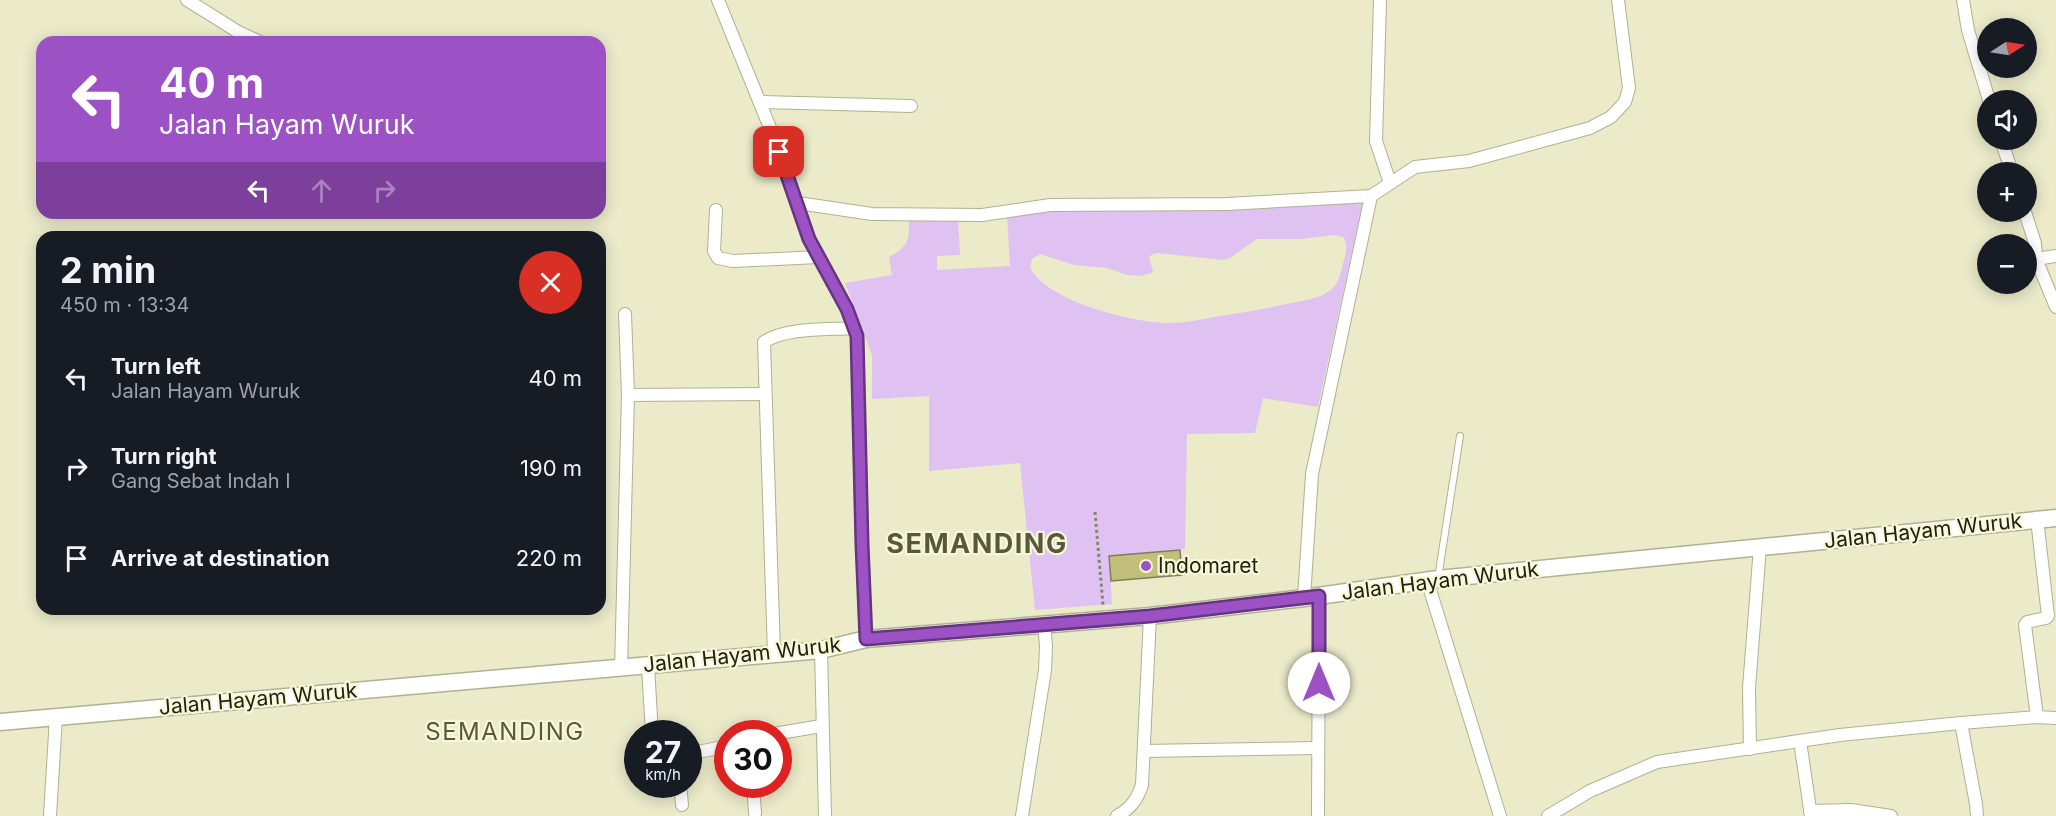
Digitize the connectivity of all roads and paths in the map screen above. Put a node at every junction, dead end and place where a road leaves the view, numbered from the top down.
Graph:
1 (187, 0) edge
2 (718, 0) edge
3 (1380, 0) edge
4 (1618, 0) edge
5 (1963, 0) edge
6 (247, 36) edge
7 (1986, 90) edge
8 (760, 102) junction
9 (911, 106) dead end
10 (1390, 183) junction
11 (1371, 196) junction
12 (798, 203) junction
13 (716, 210) dead end
14 (2056, 256) edge
15 (818, 257) junction
16 (2037, 259) edge
17 (2037, 261) edge
18 (2056, 307) edge
19 (625, 314) dead end
20 (855, 328) junction
21 (765, 394) junction
22 (628, 396) junction
23 (1460, 436) dead end
24 (1095, 512) dead end
25 (2056, 518) edge
26 (2037, 519) junction
27 (1760, 547) junction
28 (1433, 579) junction
29 (1312, 597) junction
30 (1150, 616) junction
31 (1105, 619) junction
32 (1044, 624) junction
33 (866, 639) junction
34 (821, 650) junction
35 (774, 654) junction
36 (648, 666) junction
37 (621, 669) junction
38 (56, 717) junction
39 (2037, 717) junction
40 (2056, 718) edge
41 (651, 720) edge
42 (0, 722) edge
43 (1961, 723) junction
44 (821, 726) junction
45 (792, 731) edge
46 (1800, 741) junction
47 (1318, 748) junction
48 (1750, 748) junction
49 (1144, 751) junction
50 (681, 798) edge
51 (754, 798) edge
52 (682, 805) dead end
53 (755, 813) dead end
54 (1811, 813) edge
55 (50, 816) edge
56 (825, 816) edge
57 (1022, 816) edge
58 (1117, 816) edge
59 (1318, 816) edge
60 (1500, 816) edge
61 (1548, 816) edge
62 (1892, 816) edge
63 (1977, 816) edge

1 - 6 street
2 - 8 street
3 - 10 street
4 - 10 street
5 - 7 street
8 - 9 street
8 - 12 street
10 - 11 street
11 - 12 street
11 - 29 street
12 - 15 street
13 - 15 street
14 - 16 street
15 - 20 street
17 - 18 street
19 - 22 street
20 - 21 street
20 - 33 street
21 - 22 street
21 - 35 street
22 - 37 street
23 - 28 lane
24 - 31 path
25 - 26 main road, Jalan Hayam Wuruk
26 - 27 main road, Jalan Hayam Wuruk
26 - 39 street
27 - 28 main road, Jalan Hayam Wuruk
27 - 48 street
28 - 29 main road, Jalan Hayam Wuruk
28 - 60 street
29 - 30 main road, Jalan Hayam Wuruk
29 - 47 street
30 - 31 main road, Jalan Hayam Wuruk
30 - 49 street
31 - 32 main road, Jalan Hayam Wuruk
32 - 33 main road, Jalan Hayam Wuruk
32 - 57 street
33 - 34 main road, Jalan Hayam Wuruk
34 - 35 main road, Jalan Hayam Wuruk
34 - 44 street
35 - 36 main road, Jalan Hayam Wuruk
36 - 37 main road, Jalan Hayam Wuruk
36 - 41 street
37 - 38 main road, Jalan Hayam Wuruk
38 - 42 main road, Jalan Hayam Wuruk
38 - 55 street
39 - 40 street
39 - 43 street
43 - 46 street
43 - 63 street
44 - 45 street
44 - 56 street
46 - 48 street
46 - 54 street
47 - 49 street
47 - 59 street
48 - 61 street
49 - 58 street
50 - 52 street
51 - 53 street
54 - 62 street

